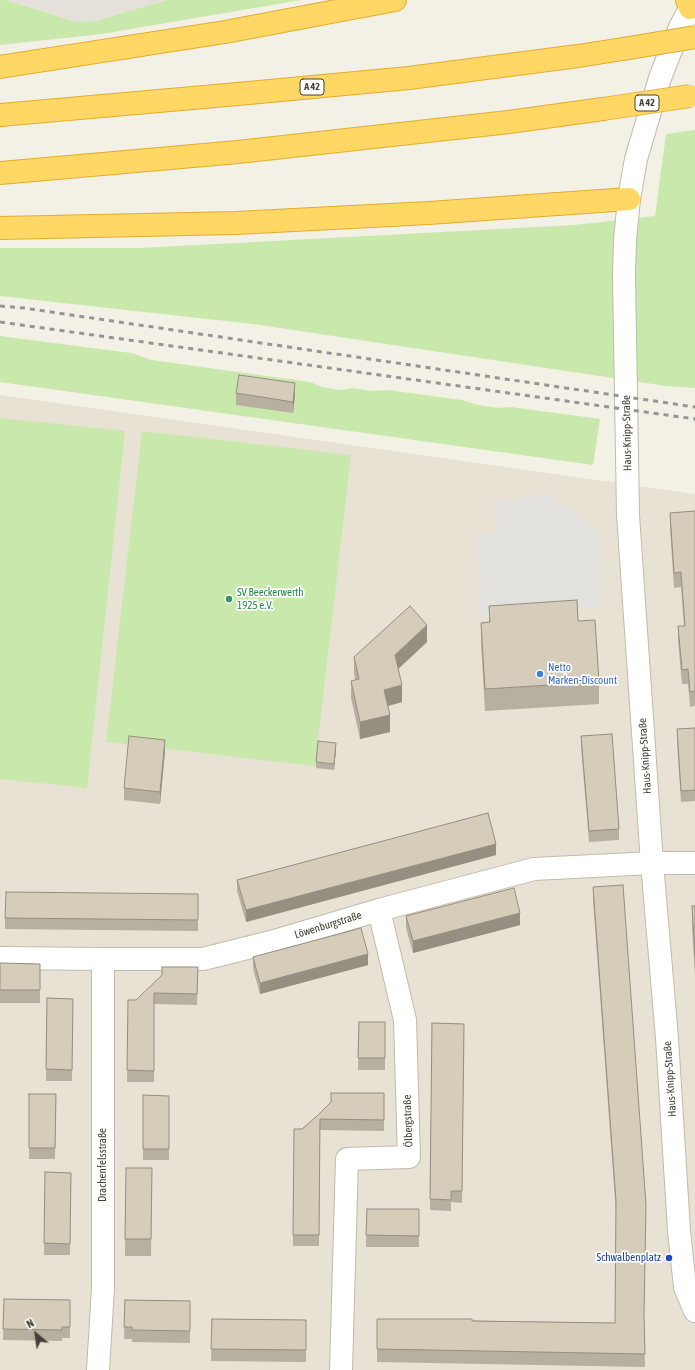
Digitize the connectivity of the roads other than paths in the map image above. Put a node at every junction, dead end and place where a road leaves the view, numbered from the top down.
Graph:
1 (395, 0) edge
2 (690, 3) edge
3 (695, 37) edge
4 (0, 67) edge
5 (692, 95) edge
6 (0, 115) edge
7 (0, 172) edge
8 (629, 199) junction
9 (0, 228) edge
10 (652, 863) junction
11 (695, 863) edge
12 (379, 910) junction
13 (0, 958) edge
14 (103, 959) junction
15 (695, 1311) edge
16 (98, 1370) edge
17 (341, 1370) edge

1 - 4 highway
2 - 8 street, Haus-Knipp-Straße
3 - 6 highway, A 42, bridge
5 - 7 highway, A 42, bridge
8 - 9 highway
8 - 10 street, Haus-Knipp-Straße
10 - 11 street, Löwenburgstraße
10 - 12 street, Löwenburgstraße
10 - 15 street, Haus-Knipp-Straße
12 - 14 street, Löwenburgstraße
12 - 17 street, Ölbergstraße
13 - 14 street, Löwenburgstraße
14 - 16 street, Drachenfelsstraße

